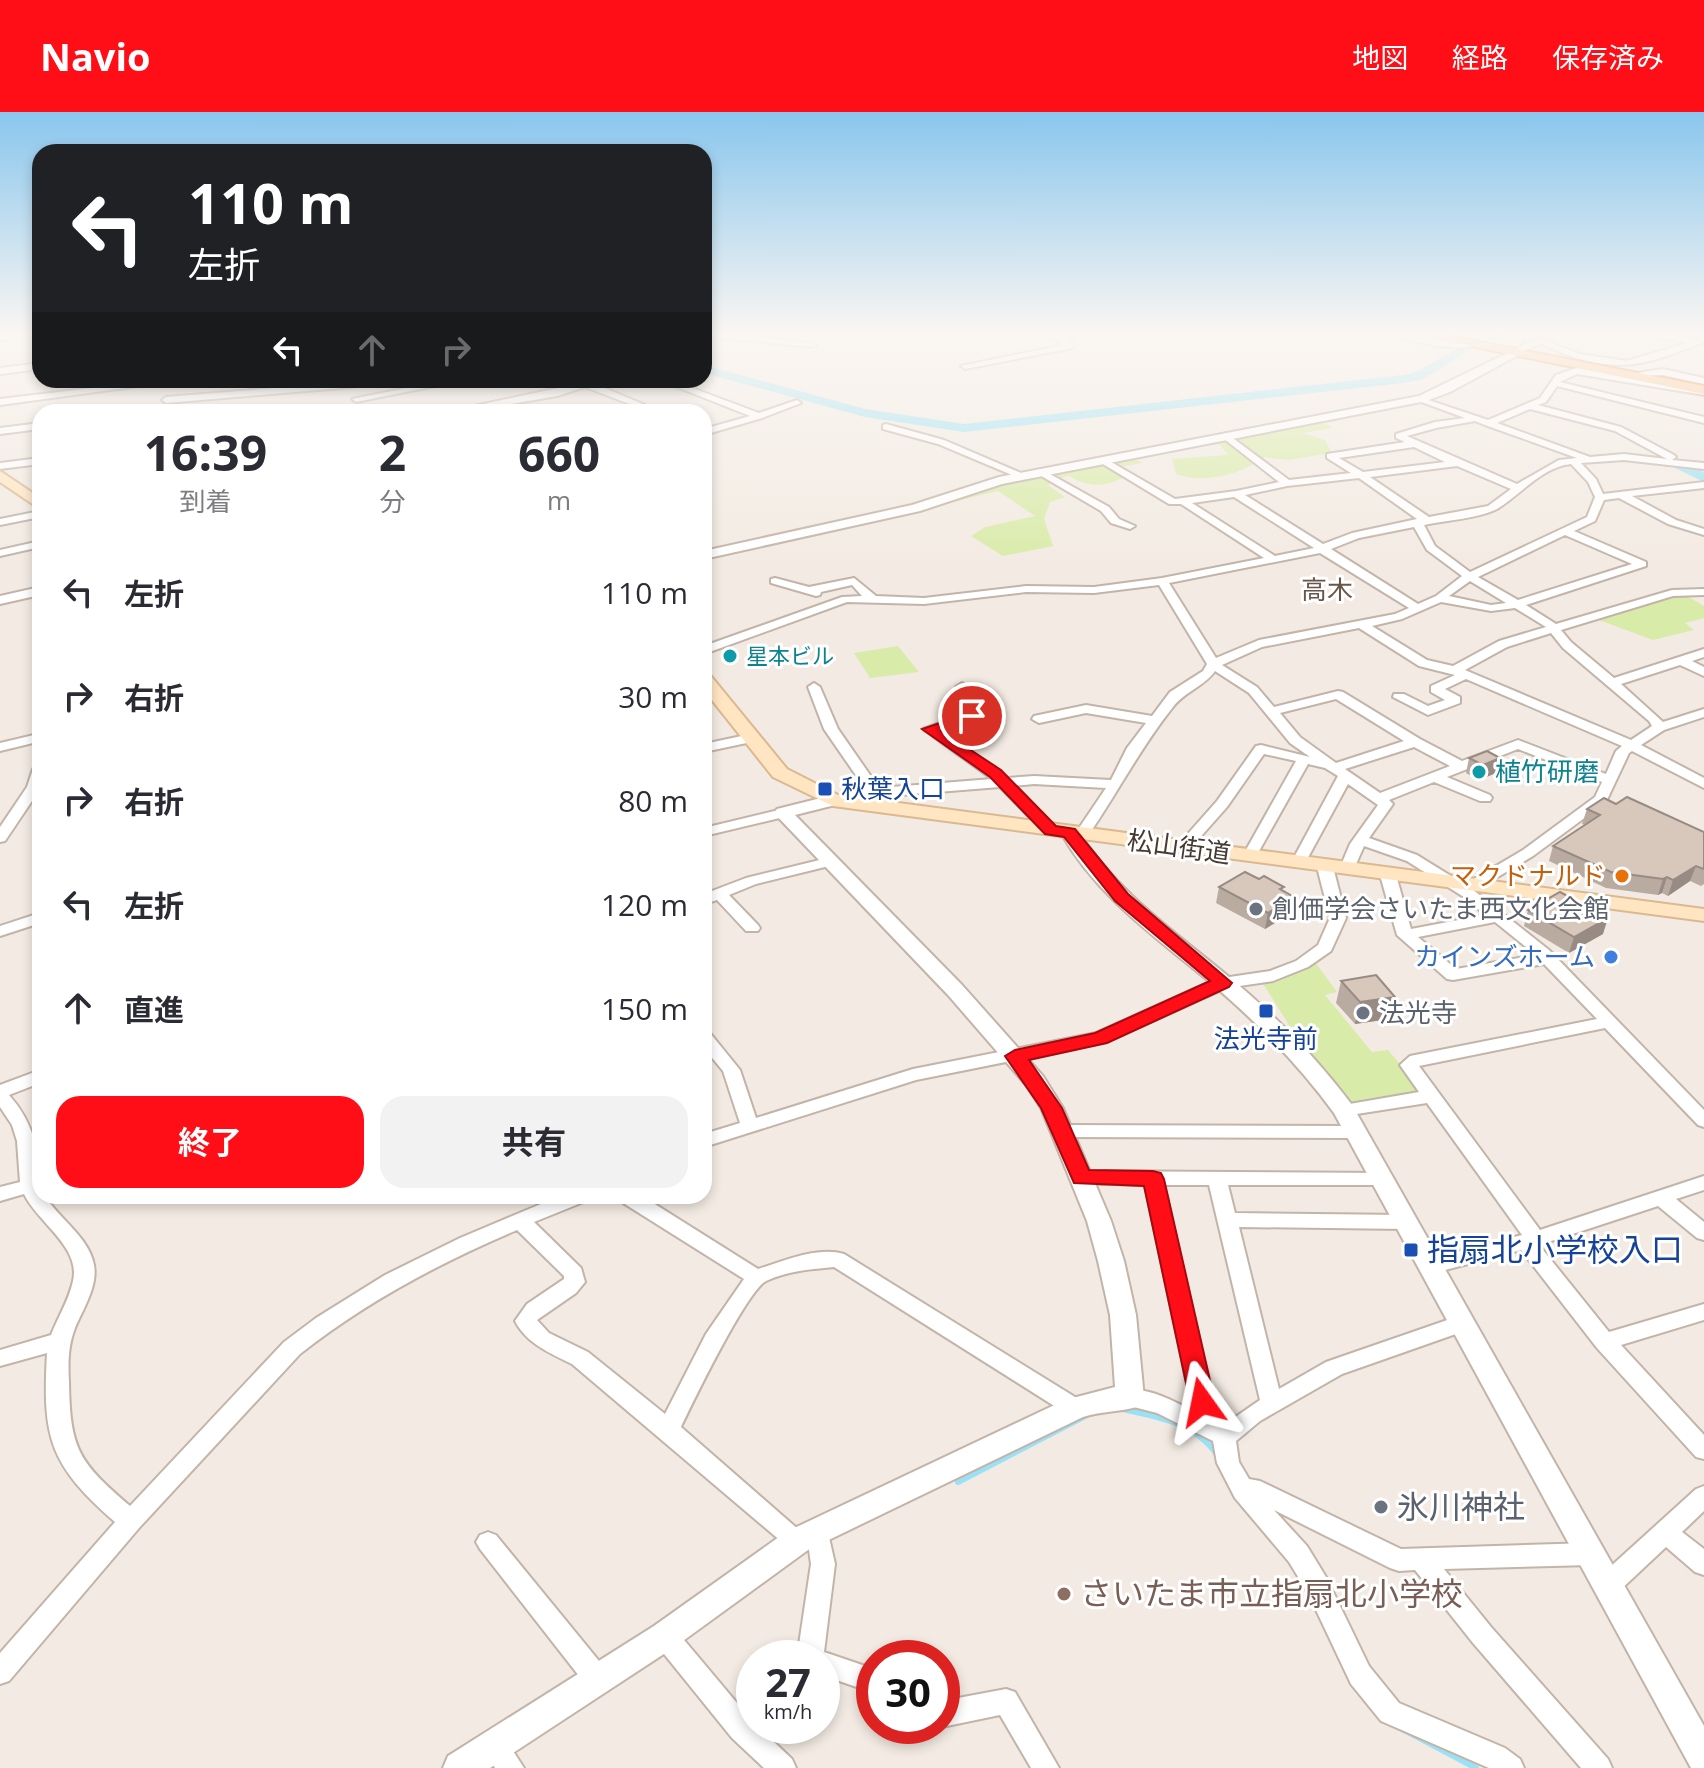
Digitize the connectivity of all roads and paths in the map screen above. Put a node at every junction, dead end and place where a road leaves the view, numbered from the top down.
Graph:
1 (741, 409) edge
2 (779, 409) edge
3 (1368, 409) edge
4 (1450, 409) edge
5 (1523, 409) edge
6 (1543, 409) edge
7 (1661, 409) edge
8 (759, 416) junction
9 (1476, 419) junction
10 (1704, 420) edge
11 (1488, 423) junction
12 (32, 427) edge
13 (886, 427) dead end
14 (712, 428) edge
15 (0, 431) edge
16 (1226, 436) junction
17 (1413, 444) junction
18 (1588, 458) junction
19 (1103, 461) junction
20 (1573, 461) junction
21 (1683, 462) junction
22 (1458, 463) junction
23 (32, 464) edge
24 (1704, 466) edge
25 (1041, 472) junction
26 (1704, 474) edge
27 (1, 475) edge
28 (1361, 475) junction
29 (1023, 476) junction
30 (1287, 483) junction
31 (1704, 485) edge
32 (1518, 488) junction
33 (1236, 494) junction
34 (1620, 494) junction
35 (1600, 497) junction
36 (32, 499) edge
37 (1178, 501) junction
38 (1154, 505) dead end
39 (32, 516) edge
40 (1422, 521) junction
41 (0, 522) edge
42 (1130, 526) dead end
43 (1567, 532) junction
44 (1704, 532) edge
45 (32, 546) edge
46 (1322, 548) junction
47 (0, 553) edge
48 (712, 553) edge
49 (1273, 559) junction
50 (1468, 577) junction
51 (775, 581) dead end
52 (1162, 581) junction
53 (809, 591) junction
54 (1704, 592) edge
55 (32, 593) edge
56 (1440, 598) junction
57 (846, 599) junction
58 (0, 600) edge
59 (874, 601) junction
60 (1516, 603) junction
61 (1417, 608) junction
62 (1361, 624) junction
63 (1556, 628) junction
64 (712, 647) edge
65 (1704, 653) edge
66 (1680, 660) junction
67 (1213, 664) junction
68 (1704, 672) edge
69 (1460, 673) junction
70 (1612, 683) junction
71 (814, 687) dead end
72 (962, 687) dead end
73 (712, 689) edge
74 (1399, 697) dead end
75 (1273, 711) junction
76 (1704, 713) edge
77 (1039, 719) dead end
78 (1155, 720) junction
79 (1659, 727) junction
80 (751, 738) junction
81 (32, 739) edge
82 (1415, 742) junction
83 (1632, 745) junction
84 (712, 746) edge
85 (0, 747) edge
86 (1304, 759) junction
87 (1461, 766) junction
88 (1339, 769) junction
89 (1435, 777) junction
90 (1004, 782) junction
91 (1116, 784) junction
92 (1704, 784) edge
93 (32, 786) edge
94 (1610, 791) junction
95 (875, 793) junction
96 (1381, 798) junction
97 (1485, 798) dead end
98 (23, 800) junction
99 (833, 800) junction
100 (0, 807) edge
101 (783, 813) junction
102 (712, 830) edge
103 (1068, 833) junction
104 (0, 838) edge
105 (1360, 840) junction
106 (1183, 848) junction
107 (1249, 857) junction
108 (828, 862) junction
109 (1298, 863) junction
110 (1325, 867) junction
111 (1347, 870) junction
112 (1388, 875) junction
113 (1451, 882) junction
114 (1474, 885) junction
115 (712, 896) edge
116 (1704, 915) edge
117 (1497, 917) junction
118 (32, 921) edge
119 (752, 928) dead end
120 (0, 931) edge
121 (1405, 935) junction
122 (1548, 958) junction
123 (1222, 983) junction
124 (1609, 1022) junction
125 (712, 1047) edge
126 (1015, 1056) junction
127 (32, 1080) edge
128 (0, 1094) edge
129 (1432, 1096) junction
130 (1350, 1121) junction
131 (1704, 1121) edge
132 (750, 1126) junction
133 (1062, 1131) junction
134 (712, 1138) edge
135 (1081, 1178) junction
136 (1382, 1178) junction
137 (1153, 1179) junction
138 (1217, 1179) junction
139 (1704, 1183) edge
140 (30, 1186) junction
141 (32, 1190) edge
142 (0, 1194) edge
143 (1660, 1197) junction
144 (38, 1204) edge
145 (560, 1204) edge
146 (640, 1204) edge
147 (1227, 1220) junction
148 (520, 1221) junction
149 (1406, 1222) junction
150 (1704, 1233) edge
151 (1531, 1241) junction
152 (1430, 1266) junction
153 (756, 1277) junction
154 (1704, 1312) edge
155 (1463, 1323) junction
156 (59, 1341) junction
157 (1605, 1342) junction
158 (0, 1358) edge
159 (1130, 1398) junction
160 (1272, 1403) junction
161 (1075, 1408) junction
162 (668, 1430) junction
163 (1216, 1434) junction
164 (1704, 1450) edge
165 (1243, 1491) junction
166 (1704, 1496) edge
167 (131, 1521) junction
168 (1665, 1532) junction
169 (808, 1536) junction
170 (488, 1542) dead end
171 (1591, 1554) junction
172 (1421, 1559) junction
173 (1704, 1564) edge
174 (1608, 1585) junction
175 (665, 1636) junction
176 (812, 1640) edge
177 (0, 1672) edge
178 (599, 1681) junction
179 (736, 1710) edge
180 (960, 1710) edge
181 (765, 1744) edge
182 (503, 1757) edge
183 (1704, 1759) edge
184 (460, 1768) edge
185 (783, 1768) edge
186 (1046, 1768) edge
187 (1511, 1768) edge
188 (1599, 1768) edge

1 - 8 street
2 - 8 street
3 - 16 street
4 - 9 street
5 - 11 street
6 - 21 street
7 - 10 street
8 - 14 street
9 - 11 street
9 - 17 street
11 - 18 street
12 - 15 street
13 - 29 street
16 - 19 street
16 - 30 street
17 - 22 street
17 - 28 street
18 - 20 street
18 - 21 street
19 - 25 street
19 - 37 street
20 - 32 street
20 - 35 street
21 - 24 street
21 - 26 street
22 - 28 street
22 - 32 street
23 - 27 street
25 - 29 street
25 - 42 street
27 - 36 main road
28 - 30 street
28 - 40 street
29 - 48 street
30 - 33 street
31 - 34 street
32 - 40 street
33 - 37 street
33 - 46 street
34 - 35 street
34 - 44 street
35 - 43 street
37 - 38 street
37 - 49 street
39 - 41 street
40 - 46 street
40 - 50 street
43 - 50 street
43 - 60 street
45 - 47 street
46 - 49 street
46 - 61 street
49 - 52 street
50 - 56 street
50 - 60 street
51 - 53 street
52 - 59 street
52 - 67 street
53 - 57 street
53 - 59 street
54 - 63 street
55 - 58 street
56 - 60 street
56 - 61 street
57 - 59 street
57 - 64 street
60 - 63 street
61 - 62 street
62 - 67 street
62 - 69 street
63 - 69 street
63 - 70 street
65 - 66 street
66 - 68 street
66 - 70 street
67 - 75 street
67 - 78 street
69 - 74 street
69 - 83 street
70 - 79 street
71 - 95 street
72 - 90 street
73 - 80 main road, 松山街道
75 - 82 street
75 - 88 street
76 - 79 street
77 - 78 street
78 - 91 street
79 - 83 street
80 - 84 street
80 - 99 main road, 松山街道
81 - 85 street
82 - 87 street
82 - 88 street
83 - 92 street
83 - 94 street
86 - 88 street
86 - 106 street
86 - 107 street
87 - 89 street
87 - 94 street
88 - 96 street
88 - 109 street
89 - 96 street
89 - 97 street
90 - 91 street
90 - 95 street
90 - 103 street
91 - 103 street
93 - 98 street
94 - 114 street
95 - 99 street
96 - 105 street
98 - 100 street
98 - 104 street
99 - 101 street
99 - 103 main road, 松山街道
101 - 102 street
101 - 108 street
103 - 106 main road, 松山街道
103 - 123 street
105 - 111 street
105 - 113 street
106 - 107 main road, 松山街道
107 - 109 main road, 松山街道
108 - 115 street
108 - 126 street
109 - 110 main road, 松山街道
110 - 111 main road, 松山街道
110 - 123 street
111 - 112 main road, 松山街道
112 - 113 main road, 松山街道
112 - 121 street
113 - 114 main road, 松山街道
113 - 117 street
114 - 116 main road, 松山街道
115 - 119 street
117 - 121 street
117 - 122 street
118 - 120 street
121 - 122 street
122 - 124 street
123 - 126 street
123 - 130 street
124 - 129 street
124 - 131 street
125 - 132 street
126 - 132 street
126 - 133 street
127 - 128 street
128 - 140 street
129 - 130 street
129 - 151 street
130 - 133 street
130 - 136 street
132 - 134 street
133 - 135 street
135 - 137 street
135 - 159 street
136 - 138 street
136 - 149 street
137 - 138 street
137 - 163 street
138 - 147 street
139 - 143 street
140 - 141 street
140 - 142 street
143 - 150 street
143 - 151 street
144 - 156 street
145 - 148 street
146 - 153 street
147 - 149 street
147 - 160 street
148 - 162 street
148 - 167 street
149 - 152 street
151 - 152 street
151 - 157 street
152 - 155 street
153 - 161 street
153 - 162 street
154 - 157 street
155 - 160 street
155 - 171 street
156 - 158 street
156 - 167 street
157 - 164 street
159 - 161 street
159 - 163 street
160 - 163 street
161 - 169 street
162 - 169 street
163 - 165 street
165 - 172 street
165 - 187 street
166 - 168 street
167 - 177 street
168 - 173 street
168 - 174 street
169 - 175 street
169 - 176 street
170 - 178 street
171 - 172 street
171 - 174 street
172 - 188 street
174 - 183 street
175 - 178 street
175 - 179 street
178 - 182 street
180 - 186 street
181 - 185 street
182 - 184 street

